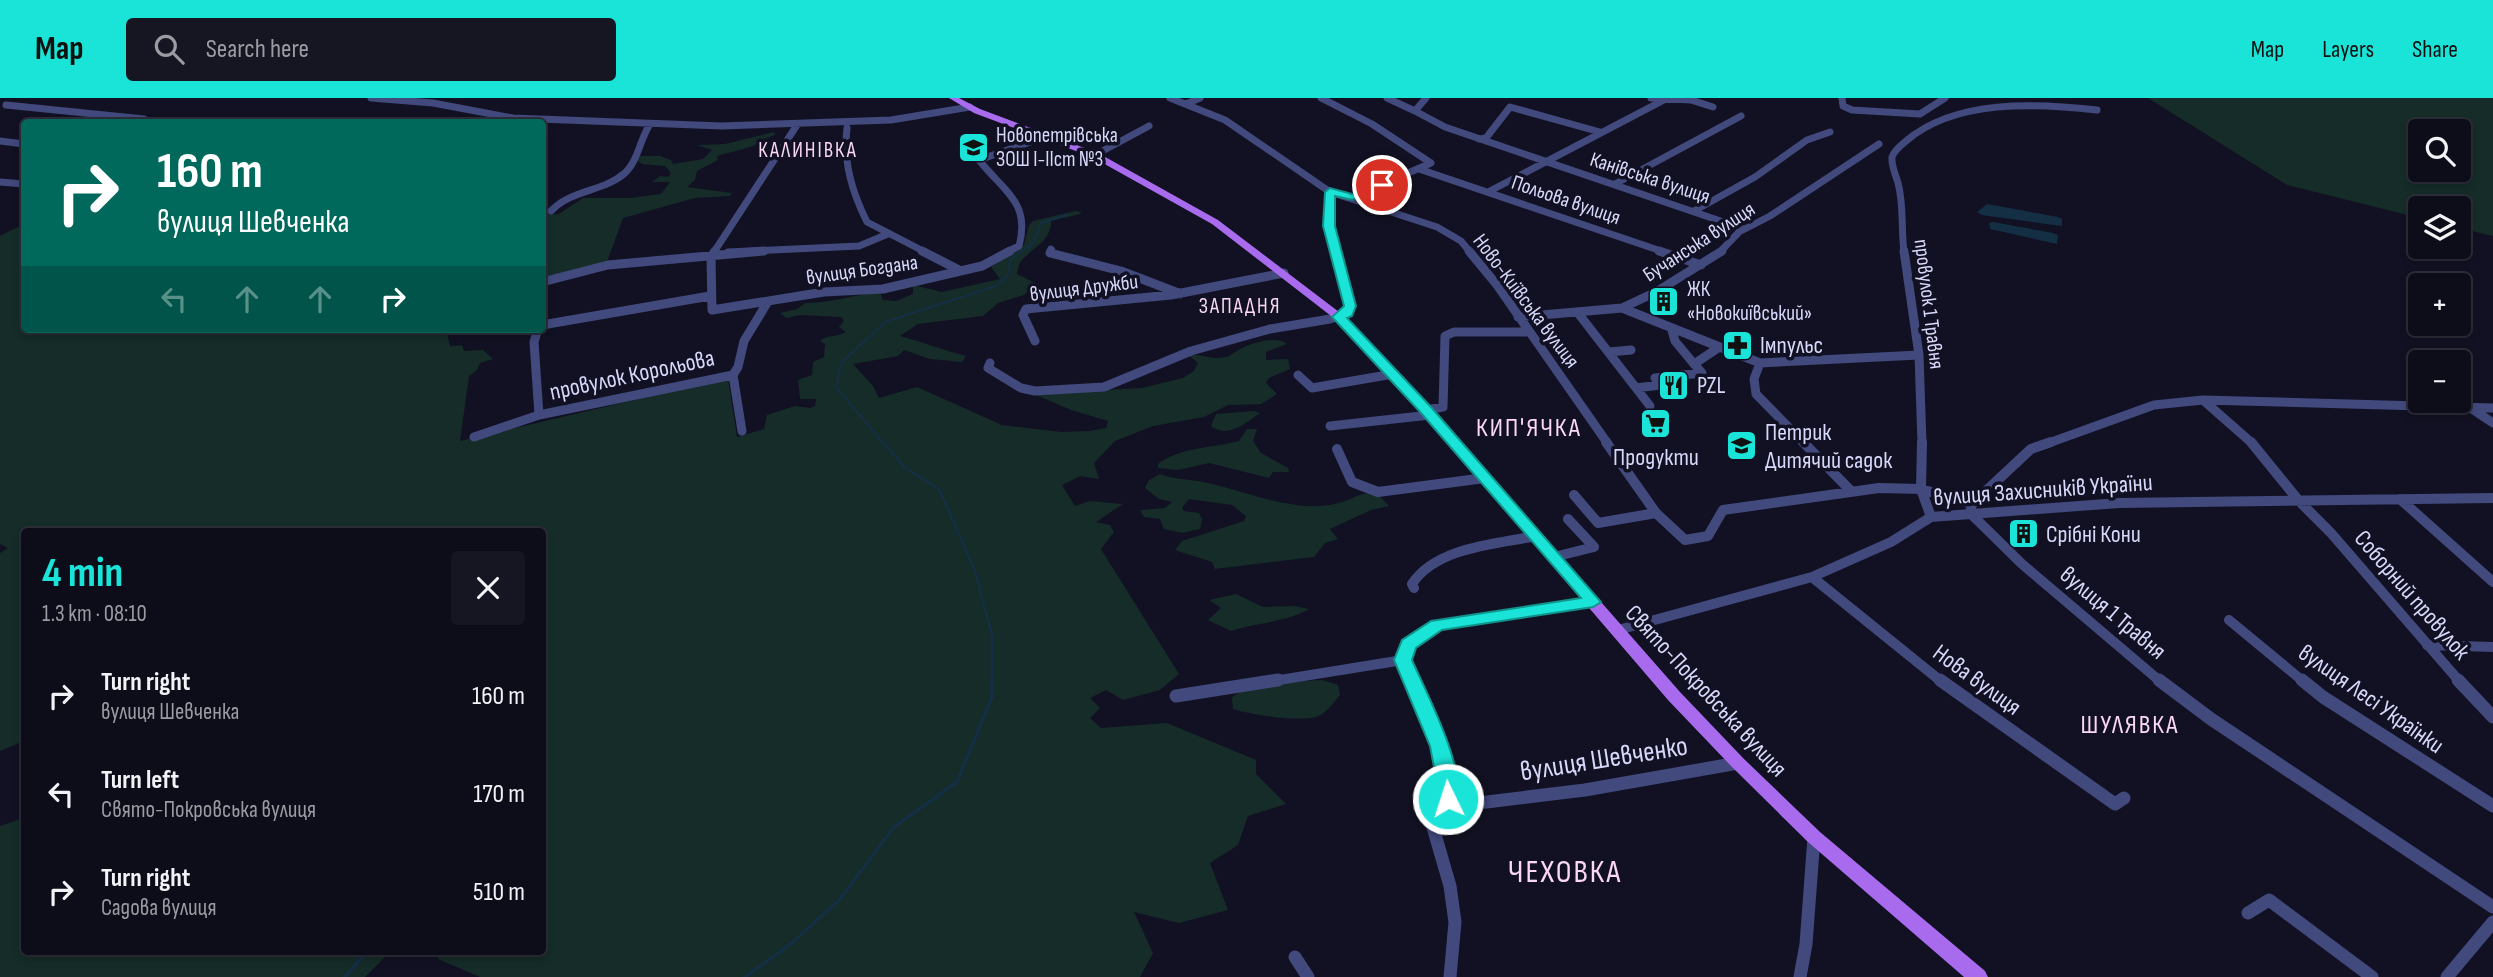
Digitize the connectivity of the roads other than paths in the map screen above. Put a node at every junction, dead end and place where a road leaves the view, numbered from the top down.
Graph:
1 (26, 98) edge
2 (371, 98) edge
3 (953, 98) edge
4 (1170, 98) edge
5 (1200, 98) edge
6 (1321, 98) edge
7 (1387, 98) edge
8 (1426, 98) edge
9 (1518, 98) edge
10 (1651, 98) edge
11 (1842, 98) edge
12 (1945, 98) edge
13 (1664, 100) edge
14 (1186, 104) junction
15 (3, 106) edge
16 (970, 107) junction
17 (1510, 107) junction
18 (1713, 107) dead end
19 (2097, 110) dead end
20 (1415, 111) junction
21 (1741, 116) dead end
22 (134, 119) edge
23 (891, 120) junction
24 (831, 122) junction
25 (650, 124) junction
26 (797, 125) junction
27 (1149, 126) dead end
28 (847, 128) junction
29 (1600, 132) junction
30 (1830, 132) dead end
31 (1047, 136) junction
32 (1479, 139) junction
33 (0, 141) edge
34 (21, 144) edge
35 (1879, 144) dead end
36 (1095, 155) junction
37 (1544, 161) junction
38 (1431, 163) junction
39 (1419, 169) junction
40 (0, 182) edge
41 (21, 184) edge
42 (1463, 184) junction
43 (1615, 184) junction
44 (1330, 192) junction
45 (1488, 192) junction
46 (1353, 197) junction
47 (551, 211) dead end
48 (1694, 211) junction
49 (1744, 229) junction
50 (888, 234) junction
51 (1051, 249) dead end
52 (716, 253) junction
53 (1701, 265) junction
54 (961, 271) junction
55 (1284, 273) junction
56 (546, 281) edge
57 (1181, 294) junction
58 (710, 296) junction
59 (766, 303) junction
60 (1622, 308) junction
61 (1578, 313) junction
62 (1339, 317) junction
63 (1518, 317) junction
64 (546, 324) edge
65 (1672, 330) junction
66 (1529, 332) junction
67 (537, 333) edge
68 (1035, 341) dead end
69 (1718, 348) junction
70 (1631, 350) dead end
71 (1609, 352) junction
72 (1919, 355) junction
73 (990, 363) dead end
74 (1760, 363) junction
75 (1694, 364) junction
76 (1393, 373) junction
77 (733, 375) junction
78 (1298, 375) dead end
79 (1636, 388) junction
80 (2203, 400) junction
81 (2408, 405) edge
82 (1650, 406) dead end
83 (2471, 407) edge
84 (2471, 408) edge
85 (2493, 408) edge
86 (1428, 412) junction
87 (539, 415) junction
88 (2493, 423) edge
89 (1330, 426) dead end
90 (741, 431) dead end
91 (474, 437) dead end
92 (1337, 449) dead end
93 (1485, 478) junction
94 (1921, 489) junction
95 (1851, 491) junction
96 (1574, 495) dead end
97 (2493, 498) edge
98 (2400, 499) junction
99 (2299, 501) junction
100 (1971, 508) junction
101 (1656, 513) junction
102 (1931, 517) junction
103 (1567, 519) dead end
104 (1536, 536) junction
105 (1685, 540) joint
106 (1554, 557) junction
107 (1812, 576) junction
108 (2493, 582) edge
109 (1415, 589) dead end
110 (1593, 602) junction
111 (2229, 620) dead end
112 (1618, 630) junction
113 (2427, 645) junction
114 (2493, 647) edge
115 (1403, 660) junction
116 (1176, 696) dead end
117 (2493, 717) edge
118 (1738, 763) junction
119 (2124, 798) dead end
120 (2493, 806) edge
121 (1437, 808) junction
122 (1814, 837) junction
123 (2493, 907) edge
124 (2248, 913) dead end
125 (2493, 922) edge
126 (1295, 957) dead end
127 (1308, 977) edge
128 (1450, 977) edge
129 (1800, 977) edge
130 (1979, 977) edge
131 (2372, 977) edge
132 (2447, 977) edge

1 - 15 street
2 - 25 street
3 - 16 main road, Свято-Покровська вулиця
4 - 14 street, Ново-Київська вулиця
5 - 14 street
6 - 38 street
7 - 20 street, Канівська вулиця
8 - 20 street
9 - 17 street
10 - 13 street
11 - 12 street
13 - 18 street
13 - 29 street
14 - 44 street, Ново-Київська вулиця
15 - 22 street
16 - 23 street
16 - 31 main road, Свято-Покровська вулиця
17 - 29 street
17 - 32 street
19 - 72 street, провулок 1 Травня
20 - 32 street, Канівська вулиця
21 - 43 street
23 - 24 street
23 - 28 street
24 - 26 street
24 - 28 street
25 - 26 street
25 - 47 street
26 - 52 street
27 - 36 street
28 - 50 street, вулиця Богдана
29 - 37 street
30 - 48 street
31 - 36 main road, Свято-Покровська вулиця
31 - 54 street, вулиця Богдана
32 - 37 street, Канівська вулиця
33 - 34 street
35 - 49 street, Бучанська вулиця
36 - 55 main road, Свято-Покровська вулиця
37 - 43 street, Канівська вулиця
37 - 45 street
38 - 39 street
38 - 42 street
39 - 42 street, Польова вулиця
39 - 46 street
40 - 41 street
42 - 45 street, Польова вулиця
43 - 48 street, Канівська вулиця
44 - 46 street, Ново-Київська вулиця
44 - 62 street
45 - 53 street, Польова вулиця
46 - 63 street, Ново-Київська вулиця
48 - 49 street, Канівська вулиця
49 - 53 street, Бучанська вулиця
50 - 52 street
50 - 54 street, вулиця Богдана
51 - 57 street, вулиця Дружби
52 - 56 street
52 - 58 street
53 - 60 street, Бучанська вулиця
54 - 59 street, вулиця Богдана
55 - 57 street, вулиця Дружби
55 - 62 main road, Свято-Покровська вулиця
57 - 68 street, вулиця Дружби
58 - 59 street, вулиця Богдана
58 - 64 street
59 - 77 street
60 - 61 street, Бучанська вулиця
60 - 65 street
61 - 63 street, Бучанська вулиця
61 - 71 street
62 - 73 street
62 - 76 main road, Свято-Покровська вулиця
63 - 66 street, Ново-Київська вулиця
65 - 69 street
65 - 75 street
66 - 86 street
66 - 101 street, Ново-Київська вулиця
67 - 87 street, провулок Корольова
69 - 74 street
69 - 75 street
70 - 71 street
71 - 79 street
72 - 74 street
72 - 94 street, провулок 1 Травня
74 - 95 street
75 - 79 street
76 - 78 street
76 - 86 main road, Свято-Покровська вулиця
77 - 87 street, провулок Корольова
77 - 90 street
79 - 82 street
80 - 81 street
80 - 99 street, Соборний провулок
80 - 100 street
83 - 85 street
84 - 88 street
86 - 89 street
86 - 93 main road, Свято-Покровська вулиця
87 - 91 street, провулок Корольова
92 - 93 street
93 - 104 main road, Свято-Покровська вулиця
94 - 95 street, вулиця Захисників України
94 - 100 street, вулиця Захисників України
94 - 102 street, провулок 1 Травня
95 - 105 street, вулиця Захисників України
96 - 101 street
97 - 98 street, вулиця Захисників України
98 - 99 street, вулиця Захисників України
98 - 108 street
99 - 100 street, вулиця Захисників України
99 - 113 street, Соборний провулок
100 - 102 street, вулиця Захисників України
100 - 123 street, вулиця 1 Травня
101 - 105 street, Ново-Київська вулиця
102 - 107 street, вулиця Захисників України
103 - 106 street
104 - 106 main road, Свято-Покровська вулиця
104 - 109 street
106 - 110 main road, Свято-Покровська вулиця
107 - 112 street, вулиця Захисників України
107 - 119 street, Нова вулиця
110 - 112 main road, Свято-Покровська вулиця
110 - 115 street
111 - 120 street, вулиця Лесі Українки
112 - 118 main road, Свято-Покровська вулиця
113 - 114 street
113 - 117 street, Соборний провулок
115 - 116 street
115 - 121 street
118 - 121 street, вулиця Шевченко
118 - 122 main road, Свято-Покровська вулиця
121 - 128 street
122 - 129 street
122 - 130 main road, Свято-Покровська вулиця
124 - 131 street
125 - 132 street
126 - 127 street

